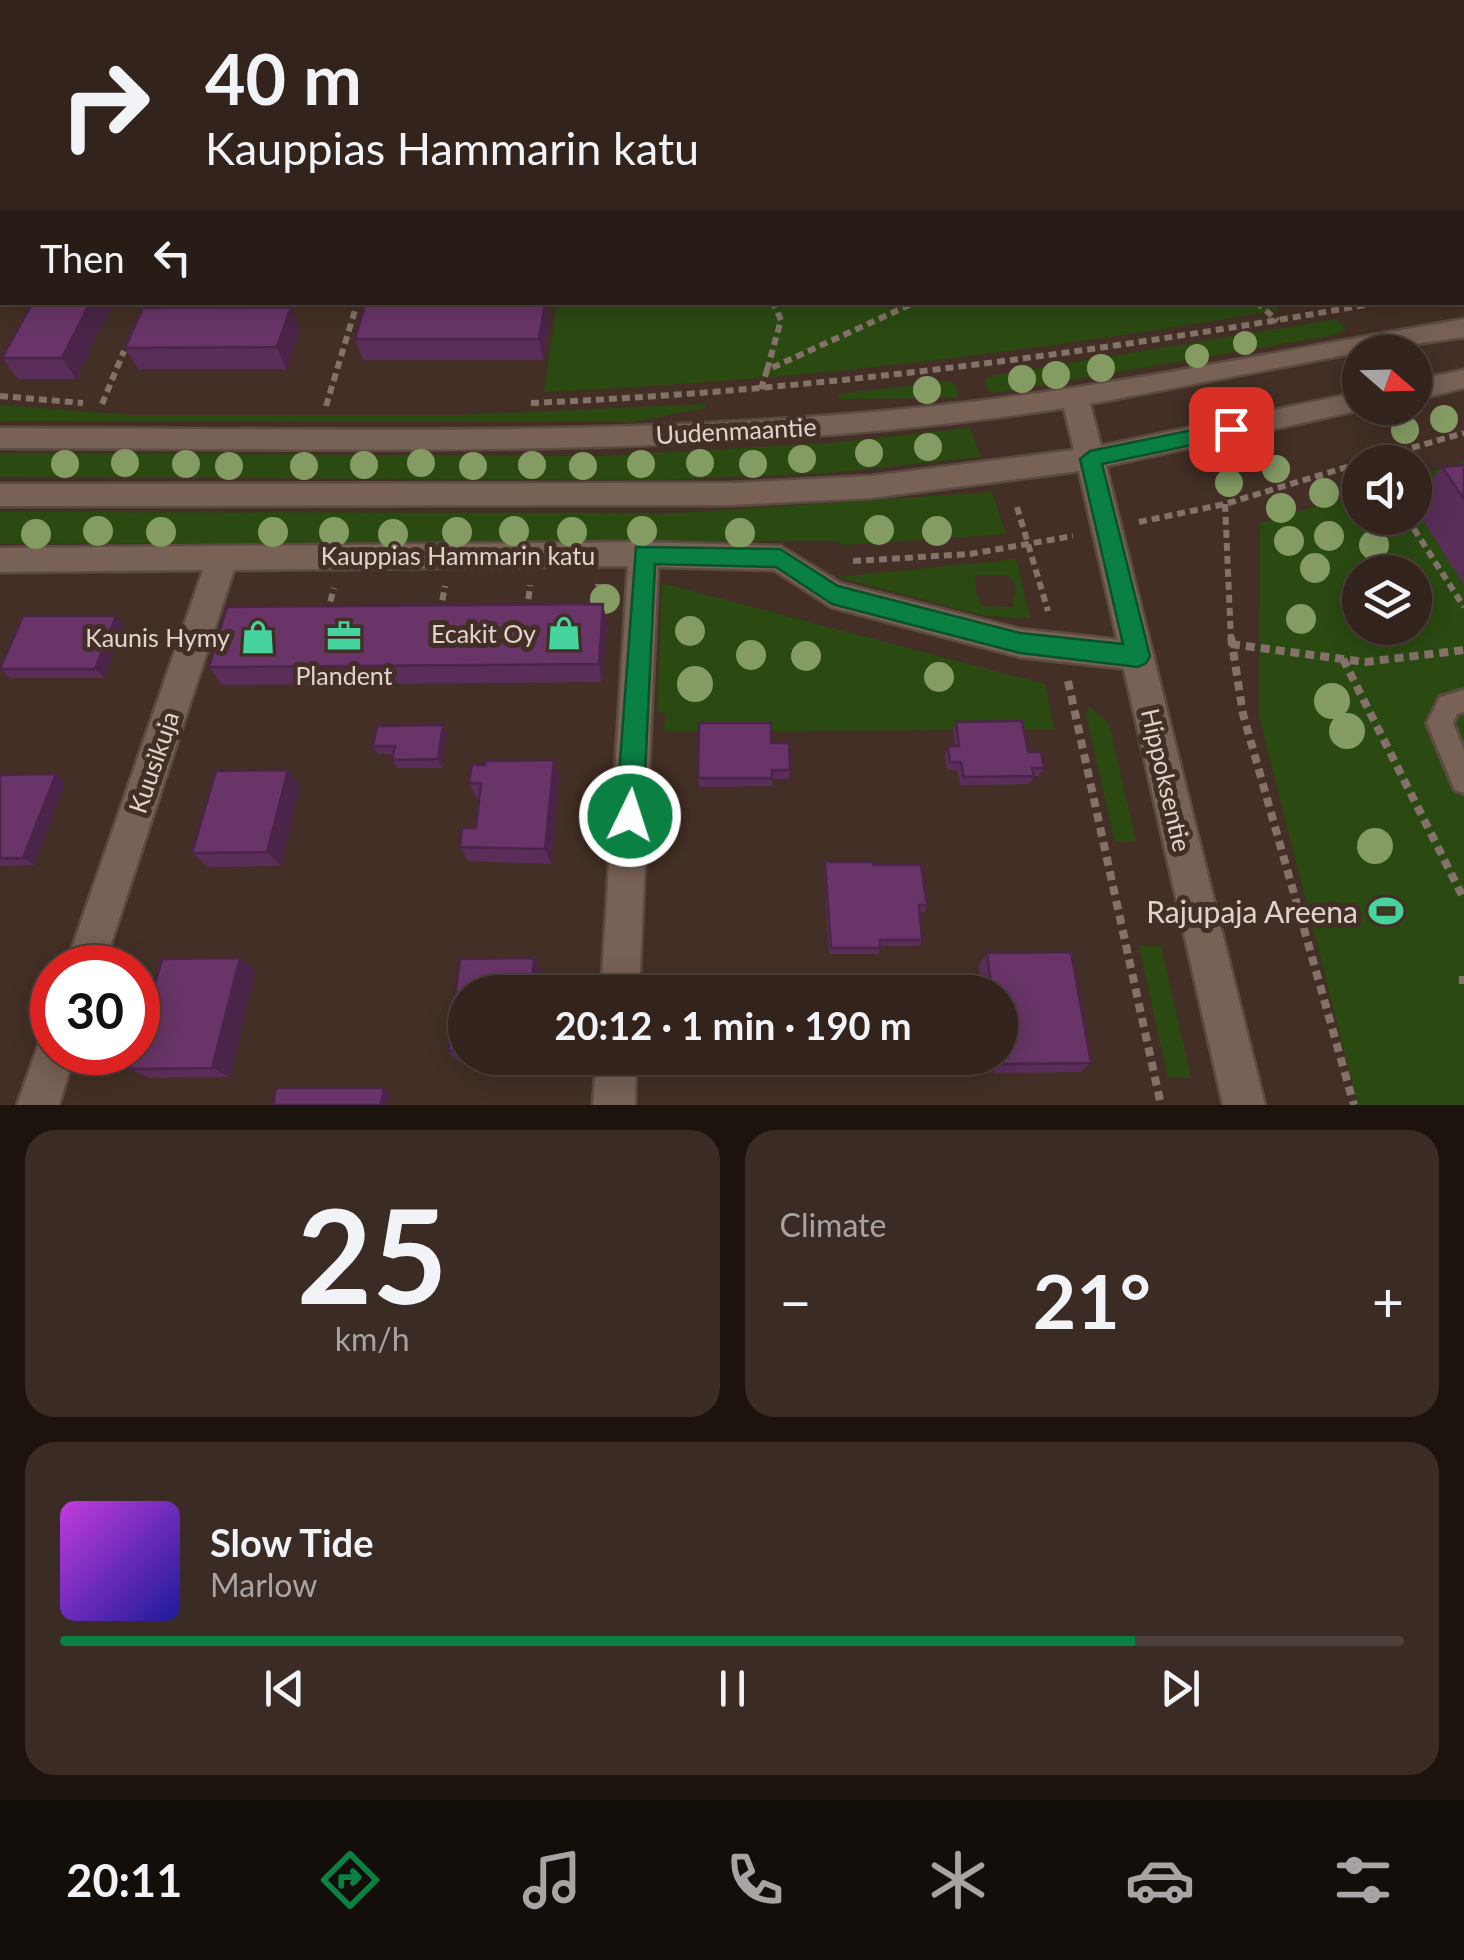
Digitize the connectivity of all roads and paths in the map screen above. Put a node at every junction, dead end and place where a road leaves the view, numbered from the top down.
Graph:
1 (774, 305) edge
2 (909, 305) edge
3 (1259, 305) edge
4 (1366, 305) edge
5 (356, 307) dead end
6 (1278, 321) junction
7 (1464, 328) edge
8 (124, 352) edge
9 (767, 370) junction
10 (1464, 378) edge
11 (1432, 386) edge
12 (761, 389) junction
13 (0, 396) edge
14 (1075, 397) junction
15 (517, 403) dead end
16 (102, 404) junction
17 (121, 404) dead end
18 (308, 406) dead end
19 (326, 406) junction
20 (345, 406) dead end
21 (1342, 406) edge
22 (1464, 433) edge
23 (0, 438) edge
24 (1422, 445) edge
25 (1090, 459) junction
26 (1342, 468) edge
27 (0, 495) edge
28 (1017, 507) dead end
29 (1418, 535) edge
30 (1030, 545) junction
31 (644, 554) junction
32 (223, 558) junction
33 (780, 558) junction
34 (0, 560) edge
35 (530, 581) dead end
36 (598, 581) dead end
37 (446, 582) dead end
38 (336, 583) dead end
39 (1464, 608) edge
40 (1050, 615) dead end
41 (595, 623) edge
42 (438, 624) edge
43 (526, 624) edge
44 (324, 625) edge
45 (1231, 644) junction
46 (1464, 650) edge
47 (1138, 656) junction
48 (1343, 659) junction
49 (1069, 684) dead end
50 (1464, 700) edge
51 (1464, 781) edge
52 (1464, 899) edge
53 (92, 945) edge
54 (621, 975) edge
55 (48, 1075) edge
56 (615, 1075) edge
57 (38, 1105) edge
58 (614, 1105) edge
59 (1161, 1105) edge
60 (1244, 1105) edge
61 (1354, 1105) edge

1 - 9 path
2 - 9 path
3 - 6 path
4 - 6 path
5 - 19 path
6 - 12 path
7 - 14 main road, Uudenmaantie
8 - 16 path
9 - 12 path
10 - 11 main road
12 - 15 path
13 - 16 path
14 - 23 main road, Uudenmaantie
14 - 25 main road, Hippoksentie
16 - 17 path
18 - 19 path
19 - 20 path
21 - 25 main road
22 - 24 path
25 - 27 main road
25 - 47 main road, Hippoksentie
26 - 45 path
28 - 30 path
29 - 39 path
30 - 33 path
30 - 40 path
31 - 32 main road, Kauppias Hammarin katu
31 - 33 main road, Kauppias Hammarin katu
31 - 54 main road
32 - 34 main road, Kauppias Hammarin katu
32 - 53 main road, Kuusikuja
33 - 47 main road
35 - 43 path
36 - 41 path
37 - 42 path
38 - 44 path
45 - 48 path
45 - 61 path
46 - 48 path
47 - 60 main road, Hippoksentie
48 - 52 path
49 - 59 path
50 - 51 lane
55 - 57 main road
56 - 58 main road

